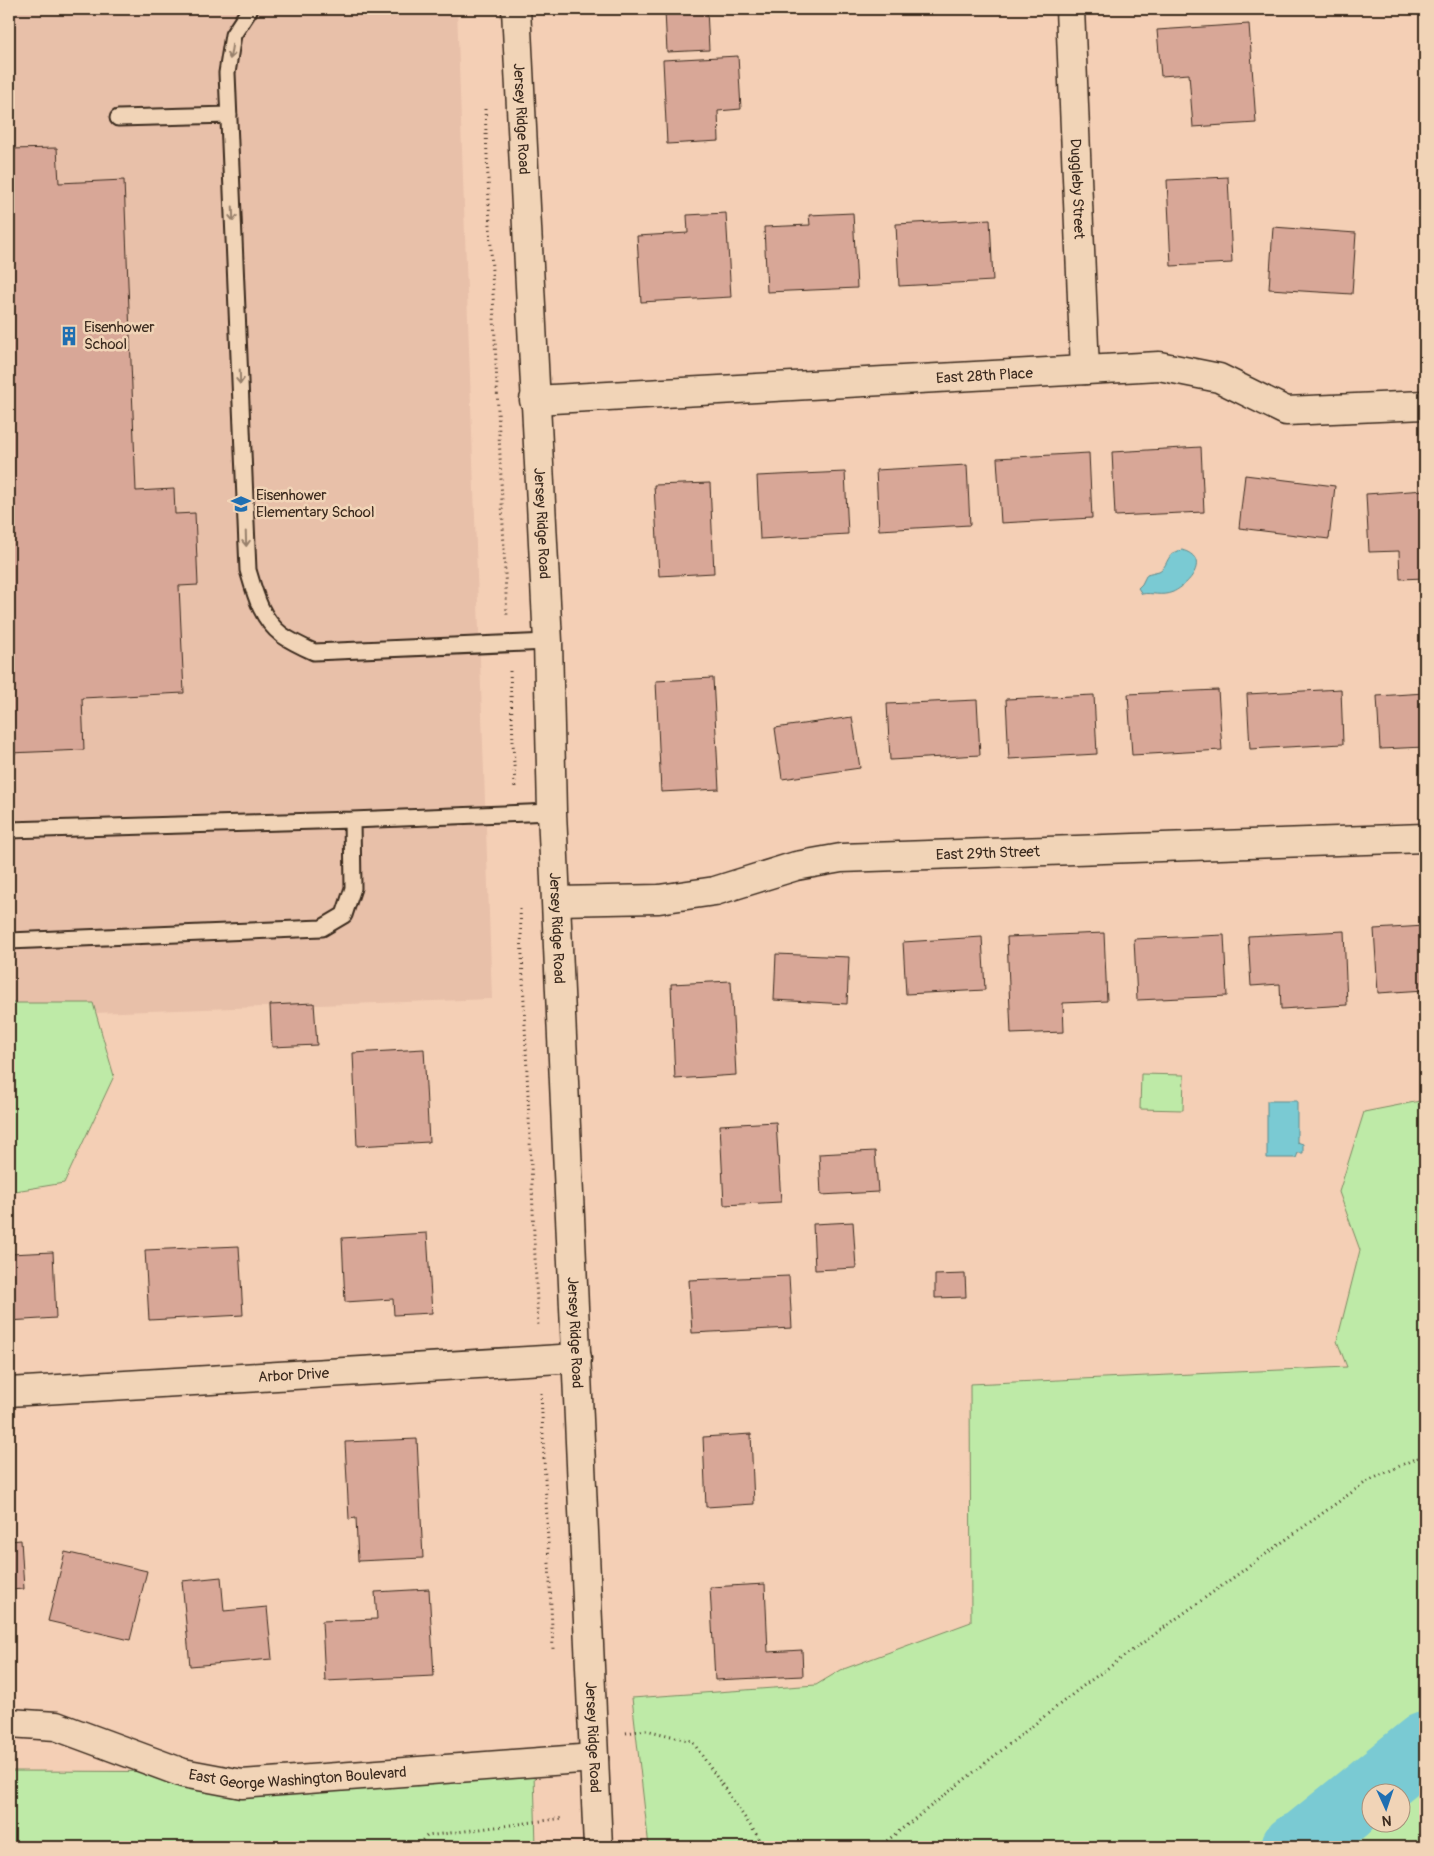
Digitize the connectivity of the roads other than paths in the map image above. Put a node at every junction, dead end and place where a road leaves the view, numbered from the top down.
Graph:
1 (250, 9) edge
2 (516, 9) edge
3 (1070, 9) edge
4 (229, 115) junction
5 (118, 118) dead end
6 (1085, 370) junction
7 (534, 400) junction
8 (1425, 405) edge
9 (548, 642) junction
10 (552, 812) junction
11 (352, 820) junction
12 (9, 830) edge
13 (1425, 838) edge
14 (557, 901) junction
15 (9, 941) edge
16 (577, 1358) junction
17 (9, 1392) edge
18 (9, 1724) edge
19 (593, 1747) junction
20 (598, 1847) edge

1 -> 4 lane
2 - 7 street, Jersey Ridge Road
3 - 6 street, Duggleby Street
4 - 5 lane
4 -> 9 lane
6 - 7 street, East 28th Place
6 - 8 street, East 28th Place
7 - 9 street, Jersey Ridge Road
9 - 10 street, Jersey Ridge Road
10 - 11 lane
10 - 14 street, Jersey Ridge Road
11 - 12 lane
11 - 15 lane
13 - 14 street, East 29th Street
14 - 16 street, Jersey Ridge Road
16 - 17 street, Arbor Drive
16 - 19 street, Jersey Ridge Road
18 - 19 street, East George Washington Boulevard
19 - 20 street, Jersey Ridge Road

